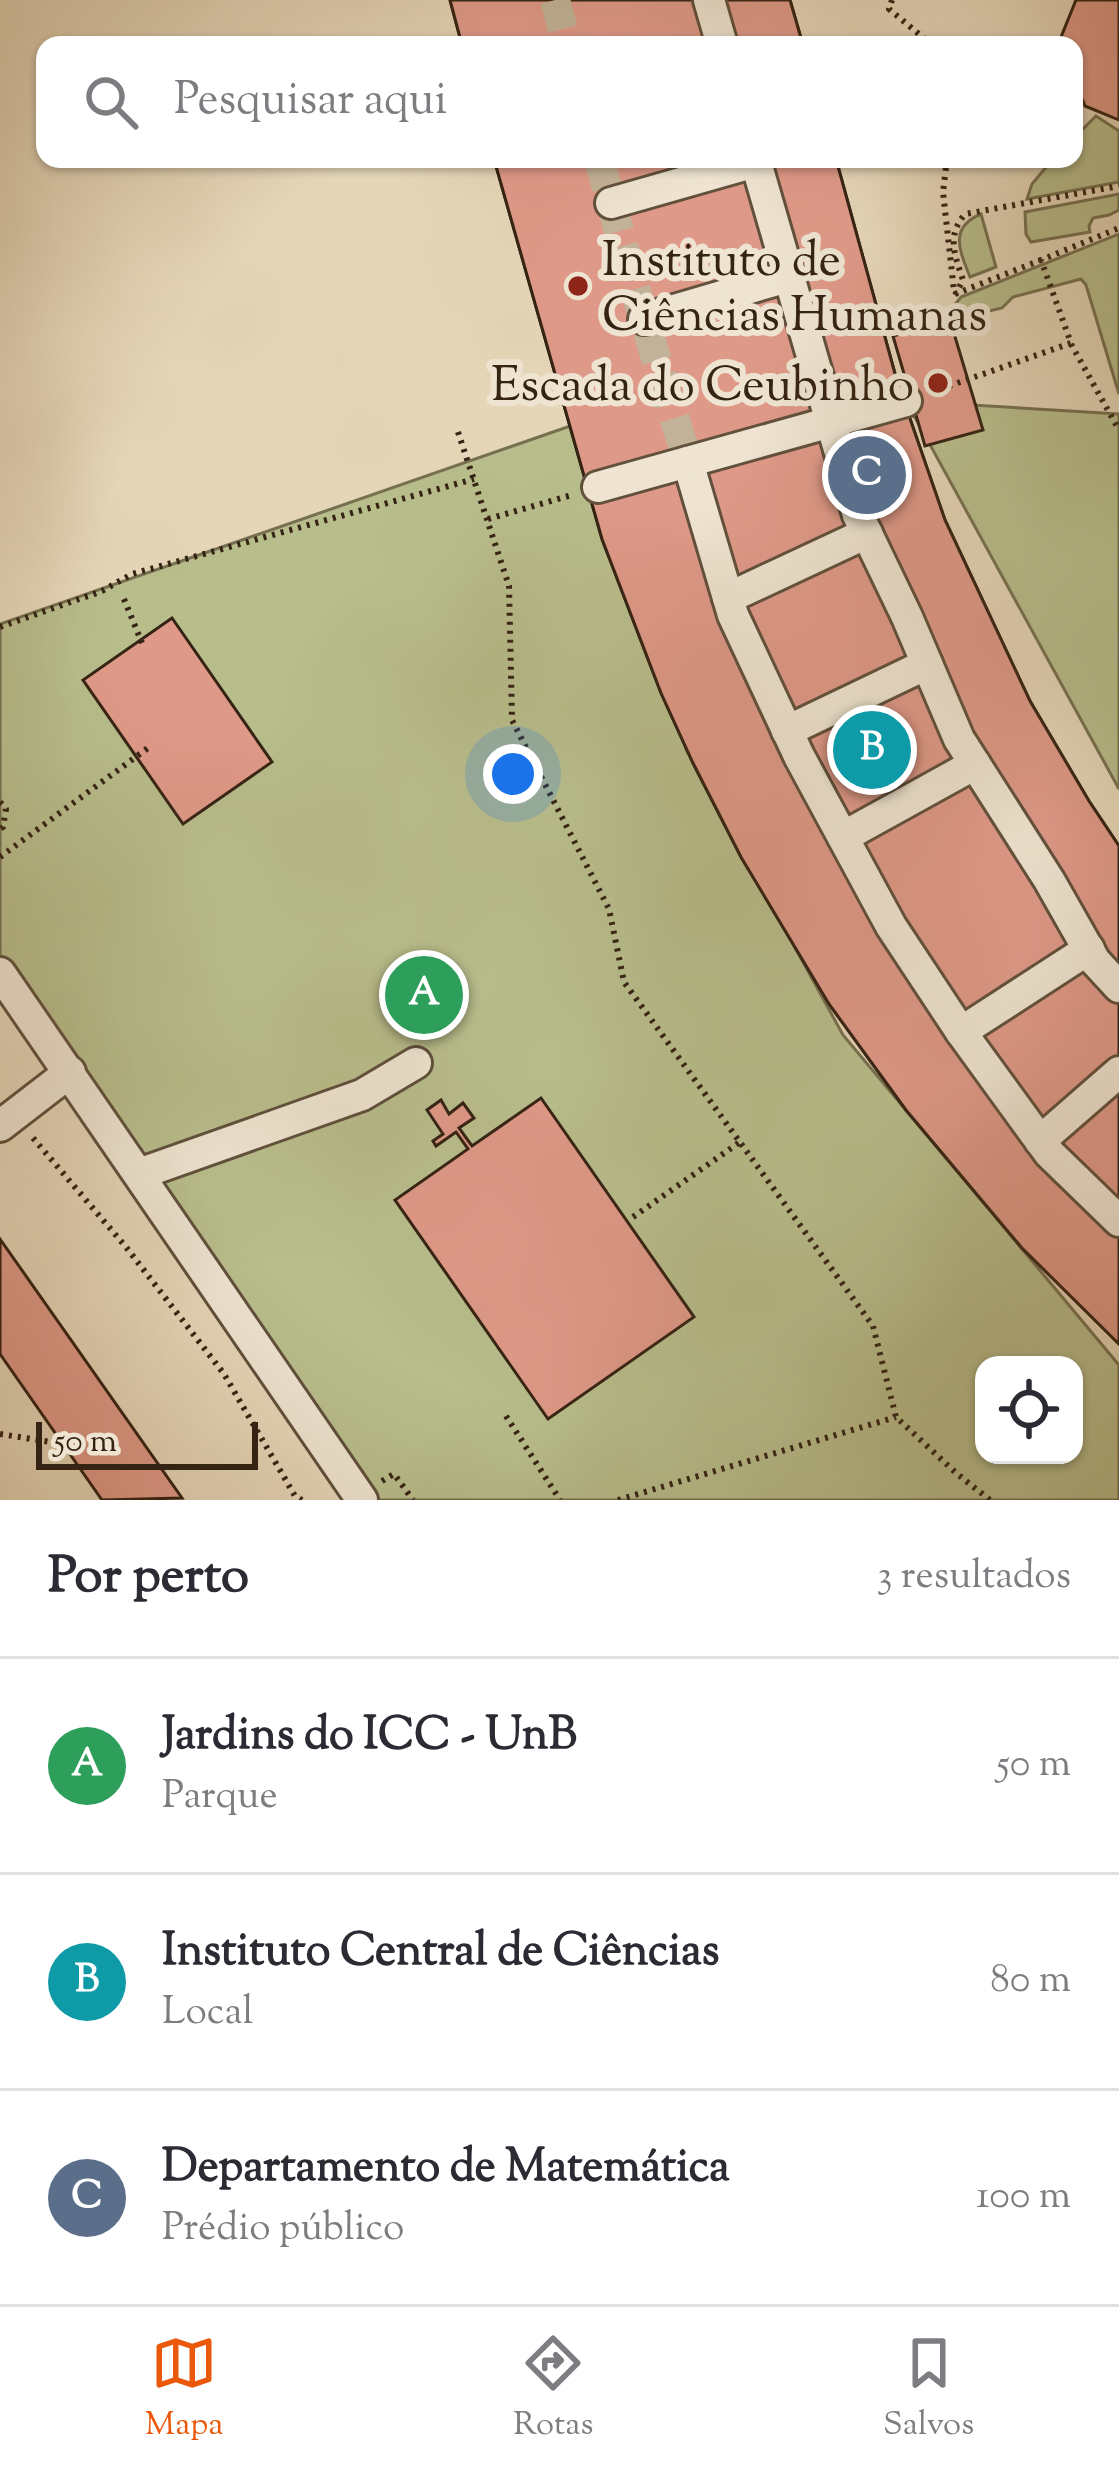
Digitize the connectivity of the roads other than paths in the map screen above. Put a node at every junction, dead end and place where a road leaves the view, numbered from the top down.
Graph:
1 (709, 0) edge
2 (719, 36) edge
3 (731, 168) edge
4 (757, 168) edge
5 (611, 203) dead end
6 (787, 278) junction
7 (644, 319) dead end
8 (906, 401) road end
9 (830, 422) junction
10 (688, 462) junction
11 (598, 487) road end
12 (867, 533) junction
13 (728, 598) junction
14 (927, 664) junction
15 (788, 731) junction
16 (975, 764) junction
17 (843, 837) junction
18 (1089, 949) junction
19 (0, 973) edge
20 (1119, 987) edge
21 (961, 1032) junction
22 (416, 1063) dead end
23 (70, 1072) junction
24 (1119, 1072) edge
25 (7, 1121) edge
26 (1040, 1141) junction
27 (139, 1174) junction
28 (1116, 1212) edge
29 (362, 1500) edge

1 - 2 street
3 - 5 street
4 - 6 street
6 - 7 street
6 - 9 street
8 - 9 street
9 - 10 street
9 - 12 street
10 - 11 street
10 - 13 street
12 - 13 street
12 - 14 street
13 - 15 street
14 - 15 street
14 - 16 street
15 - 17 street
16 - 17 street
16 - 18 street
17 - 21 street
18 - 20 street
18 - 21 street
19 - 23 street
21 - 26 street
22 - 27 street
23 - 25 street
23 - 27 street
24 - 26 street
26 - 28 street
27 - 29 street

